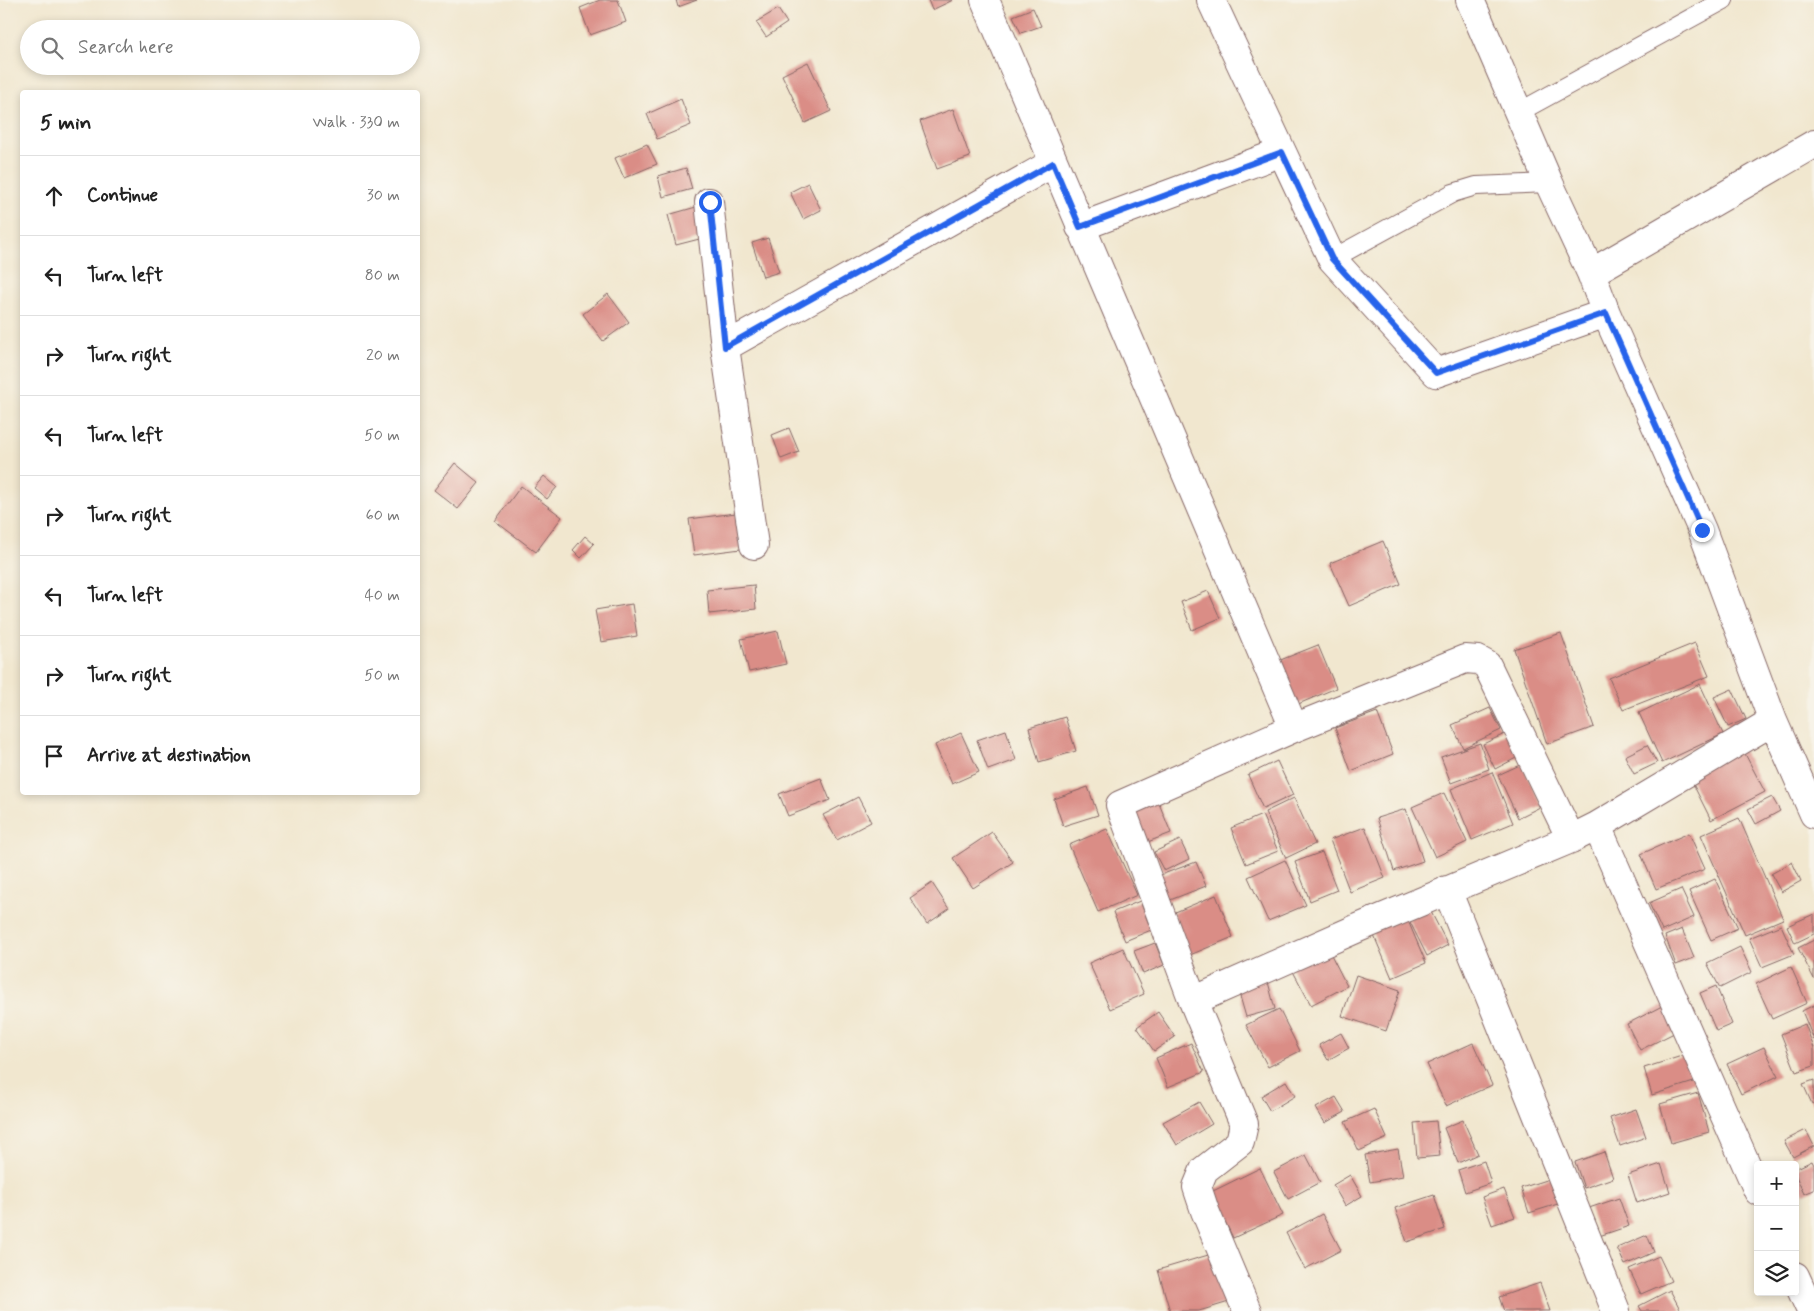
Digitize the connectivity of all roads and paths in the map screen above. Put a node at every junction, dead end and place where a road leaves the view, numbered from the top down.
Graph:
1 (985, 0) edge
2 (1211, 0) edge
3 (1470, 0) edge
4 (1478, 0) edge
5 (1724, 0) edge
6 (1489, 47) junction
7 (1519, 112) junction
8 (1814, 144) edge
9 (1282, 152) junction
10 (1053, 163) junction
11 (1549, 183) junction
12 (710, 202) dead end
13 (1080, 227) junction
14 (1332, 259) junction
15 (1591, 273) junction
16 (1606, 313) junction
17 (725, 347) junction
18 (754, 545) dead end
19 (1773, 721) junction
20 (1294, 728) junction
21 (1814, 814) edge
22 (1597, 826) junction
23 (1571, 839) junction
24 (1447, 890) junction
25 (1193, 1001) junction
26 (1754, 1181) edge
27 (1799, 1285) edge
28 (1247, 1311) edge
29 (1616, 1311) edge
30 (1811, 1311) edge

1 - 10 street
2 - 9 street
3 - 6 street
4 - 6 street
5 - 7 lane
6 - 7 street
7 - 11 street
8 - 15 street
9 - 13 street
9 - 14 street
10 - 13 street
10 - 17 street
11 - 14 lane
11 - 15 street
12 - 17 street
13 - 20 street
14 - 16 street
15 - 16 street
16 - 19 street
17 - 18 street
19 - 21 street
19 - 22 street
20 - 23 street
20 - 25 street
22 - 23 street
22 - 26 street
23 - 24 street
24 - 25 street
24 - 29 street
25 - 28 street
27 - 30 street

